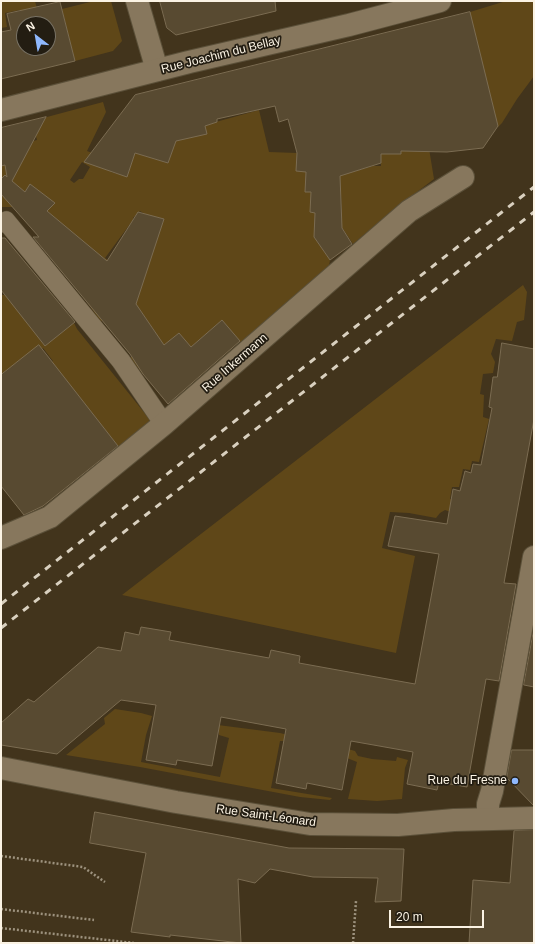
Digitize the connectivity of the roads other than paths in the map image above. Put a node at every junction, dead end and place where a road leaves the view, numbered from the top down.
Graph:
1 (137, 1) edge
2 (440, 1) edge
3 (157, 70) junction
4 (1, 110) edge
5 (462, 177) dead end
6 (1, 223) edge
7 (164, 424) junction
8 (1, 538) edge
9 (534, 557) edge
10 (1, 768) edge
11 (534, 818) edge
12 (488, 819) junction

1 - 3 street
2 - 3 street, Rue Joachim du Bellay
3 - 4 street, Rue Joachim du Bellay
5 - 7 street, Rue Inkermann
6 - 7 lane
7 - 8 street, Rue Inkermann
9 - 12 street
10 - 12 street, Rue Saint-Léonard
11 - 12 street, Rue Saint-Léonard

